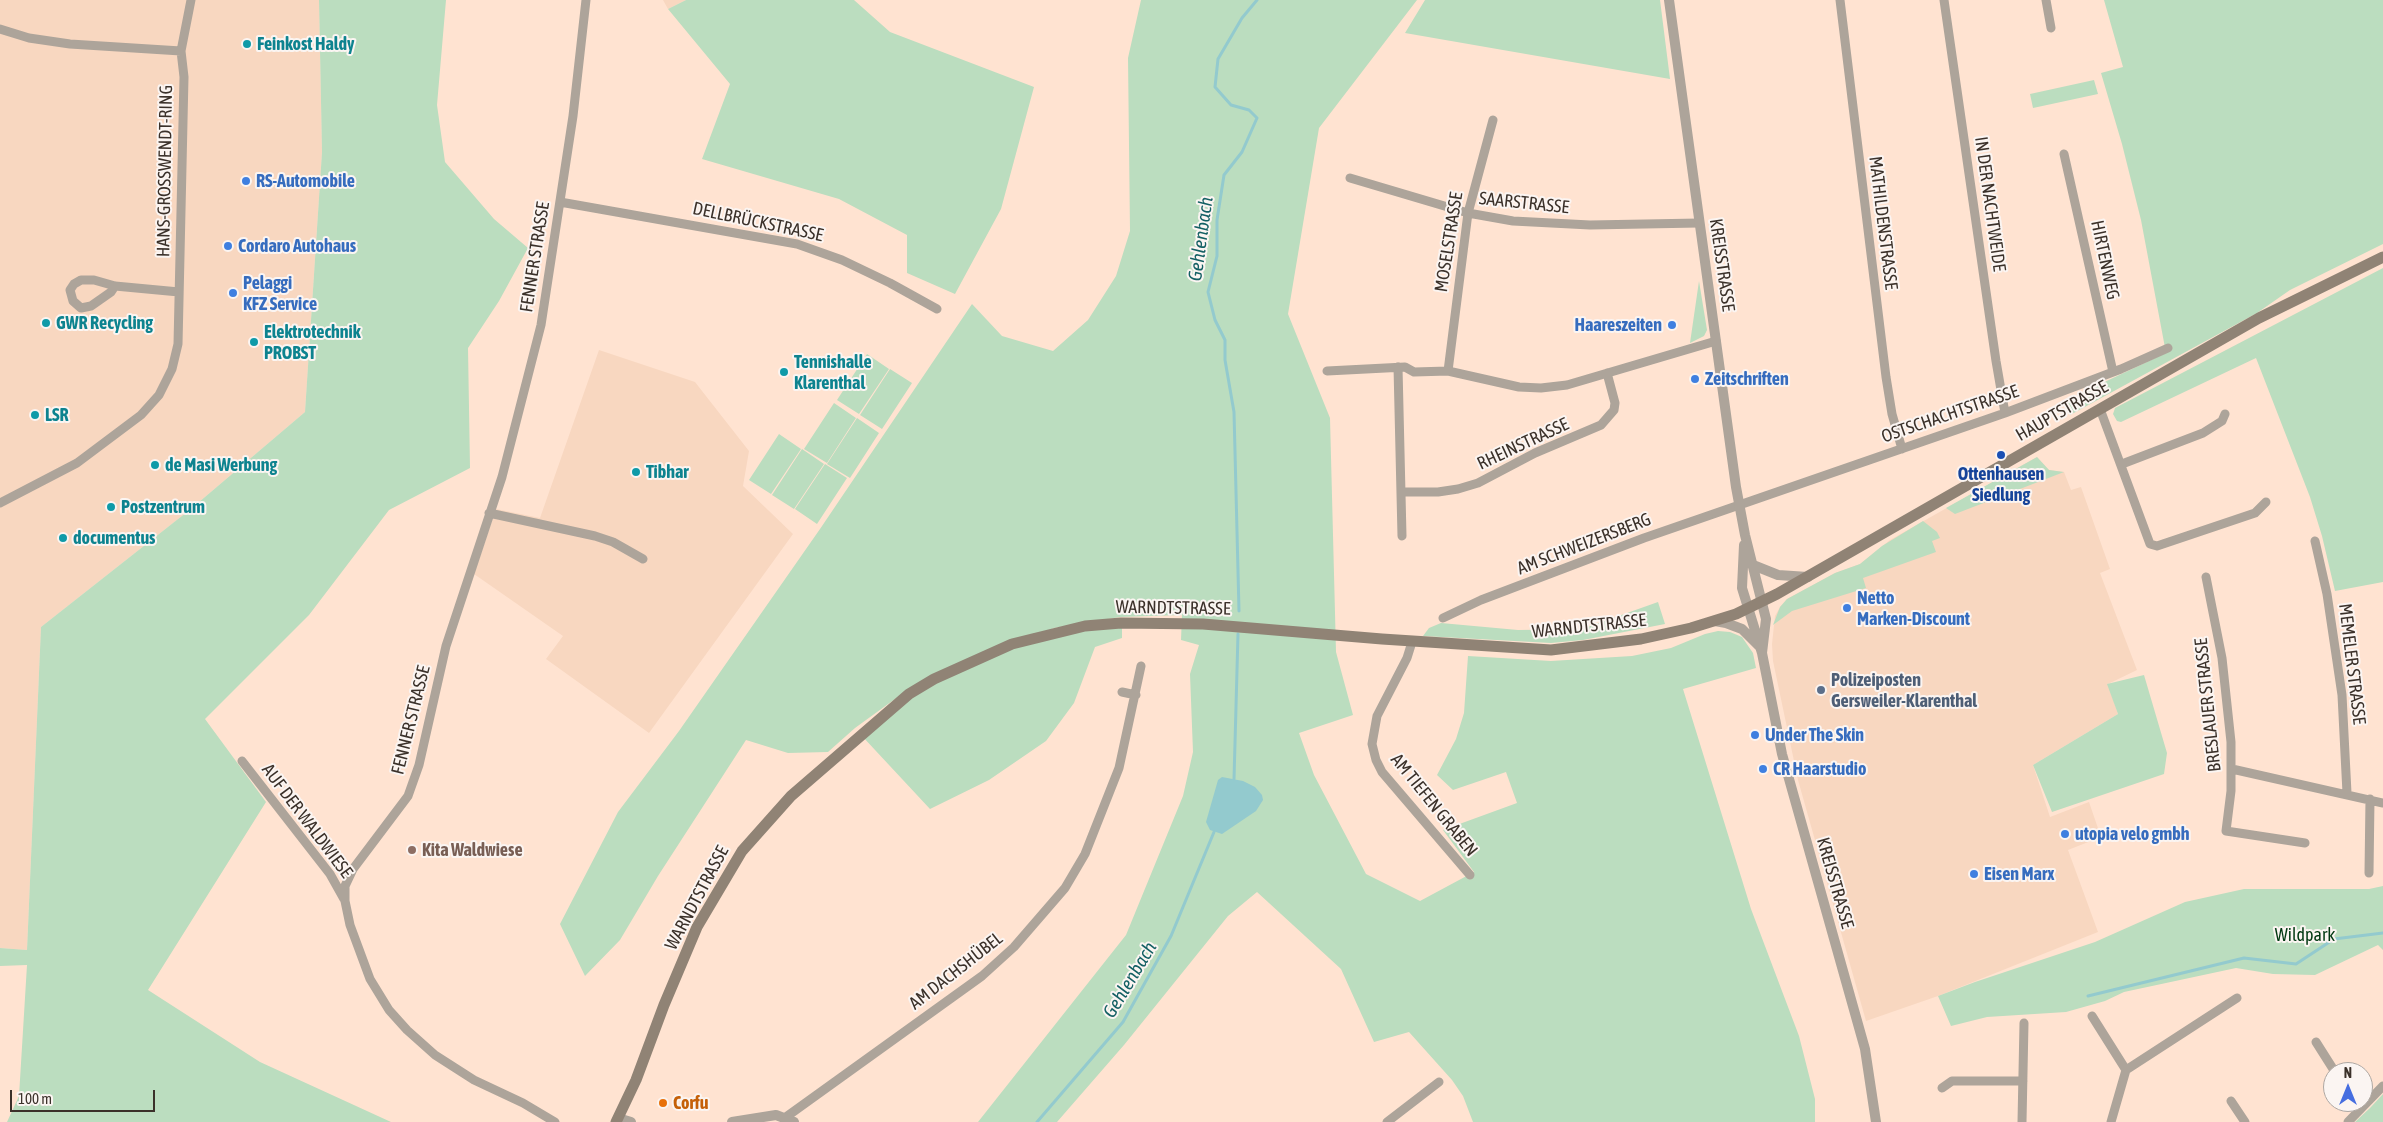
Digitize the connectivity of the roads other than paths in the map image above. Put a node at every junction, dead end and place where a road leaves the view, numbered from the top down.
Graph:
1 (191, 0) edge
2 (586, 0) edge
3 (1669, 0) edge
4 (1840, 0) edge
5 (1944, 0) edge
6 (2046, 0) edge
7 (2051, 28) dead end
8 (0, 29) edge
9 (182, 51) junction
10 (1493, 120) dead end
11 (2064, 154) dead end
12 (1350, 178) dead end
13 (560, 202) junction
14 (1468, 213) junction
15 (1699, 223) junction
16 (2383, 257) edge
17 (115, 286) junction
18 (179, 292) junction
19 (937, 309) dead end
20 (1716, 341) junction
21 (2168, 348) dead end
22 (1398, 367) junction
23 (1327, 371) dead end
24 (1448, 371) junction
25 (2113, 372) junction
26 (1607, 374) junction
27 (2100, 409) junction
28 (2006, 412) junction
29 (2225, 414) dead end
30 (1902, 449) junction
31 (2122, 464) junction
32 (1401, 492) junction
33 (2266, 502) dead end
34 (0, 503) edge
35 (1739, 504) junction
36 (489, 513) junction
37 (1745, 535) junction
38 (1402, 536) dead end
39 (2315, 541) dead end
40 (643, 558) dead end
41 (1753, 565) junction
42 (1808, 577) junction
43 (2206, 577) dead end
44 (1761, 602) junction
45 (1749, 608) junction
46 (1443, 618) dead end
47 (1714, 621) junction
48 (1412, 642) junction
49 (1762, 651) junction
50 (1141, 666) dead end
51 (1122, 692) dead end
52 (1136, 695) junction
53 (242, 761) dead end
54 (2232, 769) junction
55 (2347, 793) junction
56 (2370, 799) junction
57 (2383, 802) edge
58 (2305, 843) dead end
59 (2369, 873) dead end
60 (1470, 876) dead end
61 (345, 901) junction
62 (2237, 998) dead end
63 (2092, 1016) dead end
64 (2024, 1022) dead end
65 (2316, 1042) dead end
66 (2329, 1062) edge
67 (2126, 1070) junction
68 (2023, 1081) junction
69 (1439, 1082) dead end
70 (2383, 1086) edge
71 (1942, 1088) dead end
72 (2373, 1094) edge
73 (2231, 1101) dead end
74 (1398, 1119) edge
75 (617, 1120) edge
76 (790, 1120) edge
77 (555, 1122) edge
78 (631, 1122) edge
79 (732, 1122) edge
80 (1387, 1122) edge
81 (1876, 1122) edge
82 (2022, 1122) edge
83 (2111, 1122) edge
84 (2245, 1122) edge

1 - 9 street, HANS-GROSSWENDT-RING
2 - 13 street, FENNER STRASSE
3 - 15 street, KREISSTRASSE
4 - 30 street, MATHILDENSTRASSE
5 - 28 street, IN DER NACHTWEIDE
6 - 7 street
8 - 9 street
9 - 18 street, HANS-GROSSWENDT-RING
10 - 14 street, MOSELSTRASSE
11 - 25 street, HIRTENWEG
12 - 14 street, SAARSTRASSE
13 - 19 street, DELLBRÜCKSTRASSE
13 - 36 street, FENNER STRASSE
14 - 15 street, SAARSTRASSE
14 - 24 street, MOSELSTRASSE
15 - 20 street, KREISSTRASSE
16 - 27 main road, HAUPTSTRASSE
17 - 17 street
17 - 18 street
18 - 34 street, HANS-GROSSWENDT-RING
20 - 26 street
20 - 35 street, KREISSTRASSE
21 - 25 street, OSTSCHACHTSTRASSE
22 - 23 street
22 - 24 street
22 - 32 street
24 - 26 street
25 - 28 street, OSTSCHACHTSTRASSE
26 - 32 street, RHEINSTRASSE
27 - 31 street
27 - 42 main road, HAUPTSTRASSE
28 - 30 street, OSTSCHACHTSTRASSE
29 - 31 street
30 - 35 street, OSTSCHACHTSTRASSE
31 - 33 street
32 - 38 street
35 - 37 street, KREISSTRASSE
35 - 46 street, AM SCHWEIZERSBERG
36 - 40 street
36 - 61 street, FENNER STRASSE
37 - 41 street, KREISSTRASSE
37 - 45 street, KREISSTRASSE
39 - 55 street, MEMELER STRASSE
41 - 42 street
41 - 44 street, KREISSTRASSE
42 - 44 main road, HAUPTSTRASSE
43 - 54 street, BRESLAUER STRASSE
44 - 45 main road, WARNDTSTRASSE
44 - 49 street, KREISSTRASSE
45 - 47 main road, WARNDTSTRASSE
45 - 49 street, KREISSTRASSE
47 - 48 main road, WARNDTSTRASSE
47 - 49 street
48 - 60 street, AM TIEFEN GRABEN
48 - 75 main road, WARNDTSTRASSE
49 - 81 street, KREISSTRASSE
50 - 52 street, AM DACHSHÜBEL
51 - 52 street
52 - 76 street, AM DACHSHÜBEL
53 - 61 street, AUF DER WALDWIESE
54 - 55 street
54 - 58 street, BRESLAUER STRASSE
55 - 56 street
56 - 57 street
56 - 59 street
61 - 77 street, FENNER STRASSE
62 - 67 street
63 - 67 street
64 - 68 street
65 - 66 street
67 - 83 street
68 - 71 street
68 - 82 street
69 - 74 street
70 - 72 street
73 - 84 street
74 - 80 street
75 - 78 street
76 - 79 street

